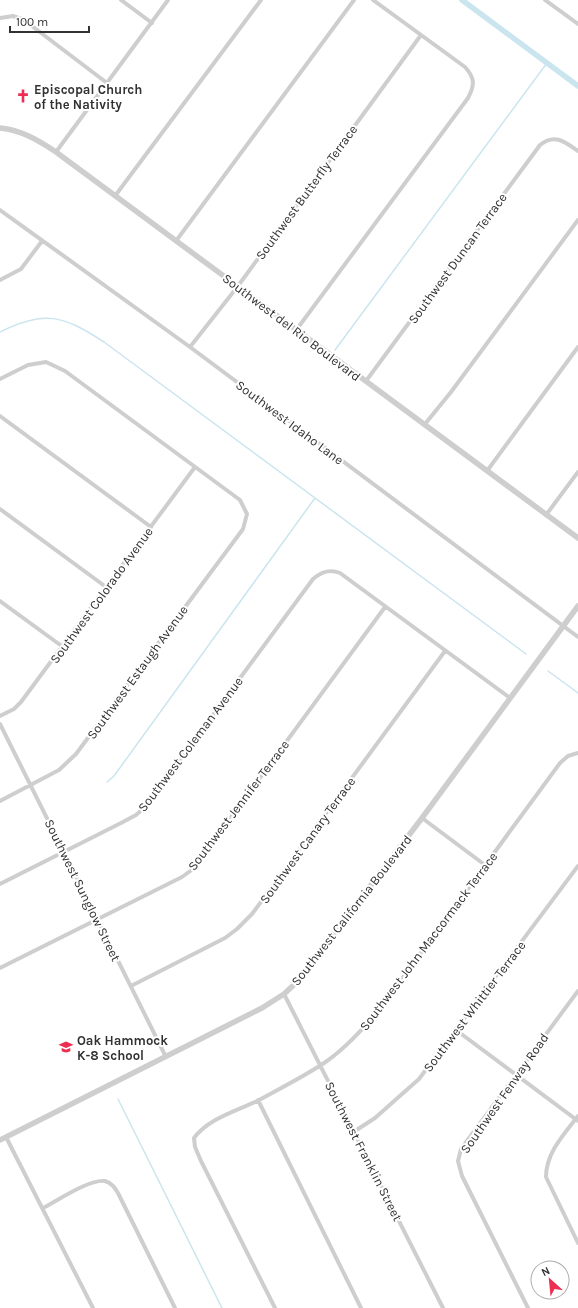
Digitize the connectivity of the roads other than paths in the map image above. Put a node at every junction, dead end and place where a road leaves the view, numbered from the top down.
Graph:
1 (121, 0) edge
2 (168, 0) edge
3 (261, 0) edge
4 (354, 0) edge
5 (373, 0) edge
6 (545, 0) edge
7 (0, 18) edge
8 (152, 23) junction
9 (578, 24) edge
10 (421, 35) junction
11 (107, 83) junction
12 (0, 128) edge
13 (578, 151) edge
14 (56, 152) junction
15 (115, 196) junction
16 (0, 210) edge
17 (578, 220) edge
18 (42, 241) junction
19 (176, 241) junction
20 (0, 280) edge
21 (238, 286) junction
22 (297, 329) junction
23 (190, 347) junction
24 (578, 347) edge
25 (0, 380) edge
26 (366, 381) junction
27 (0, 416) edge
28 (425, 424) junction
29 (195, 467) junction
30 (487, 471) junction
31 (578, 472) edge
32 (0, 509) edge
33 (546, 515) junction
34 (151, 527) junction
35 (578, 538) edge
36 (106, 587) junction
37 (0, 601) edge
38 (578, 606) edge
39 (385, 607) junction
40 (563, 626) junction
41 (578, 637) edge
42 (63, 647) junction
43 (445, 651) junction
44 (510, 698) junction
45 (0, 716) edge
46 (0, 724) edge
47 (577, 753) edge
48 (31, 785) junction
49 (0, 801) edge
50 (422, 818) junction
51 (64, 852) junction
52 (485, 865) junction
53 (578, 866) edge
54 (0, 884) edge
55 (97, 919) junction
56 (0, 968) edge
57 (131, 986) junction
58 (578, 991) edge
59 (284, 994) junction
60 (456, 1030) junction
61 (166, 1057) junction
62 (321, 1065) junction
63 (516, 1075) junction
64 (258, 1100) junction
65 (577, 1118) edge
66 (355, 1131) junction
67 (6, 1137) junction
68 (0, 1140) edge
69 (43, 1208) junction
70 (578, 1243) edge
71 (92, 1308) edge
72 (175, 1308) edge
73 (275, 1308) edge
74 (361, 1308) edge
75 (443, 1308) edge
76 (528, 1308) edge

1 - 8 street
2 - 8 street
3 - 15 street
4 - 19 street
5 - 10 street
6 - 9 street
7 - 11 street
8 - 11 street
10 - 21 street, Southwest Butterfly Terrace
10 - 22 street
11 - 14 street
12 - 14 street, Southwest del Rio Boulevard
13 - 26 street, Southwest Duncan Terrace
14 - 15 street, Southwest del Rio Boulevard
15 - 19 street, Southwest del Rio Boulevard
16 - 18 street, Southwest Idaho Lane
17 - 28 street
18 - 20 street
18 - 23 street, Southwest Idaho Lane
19 - 21 street, Southwest del Rio Boulevard
21 - 22 street, Southwest del Rio Boulevard
21 - 23 street, Southwest Butterfly Terrace
22 - 26 street, Southwest del Rio Boulevard
23 - 40 street, Southwest Idaho Lane
24 - 30 street
25 - 29 street
26 - 28 street, Southwest del Rio Boulevard
27 - 34 street
28 - 30 street, Southwest del Rio Boulevard
29 - 34 street, Southwest Colorado Avenue
29 - 48 street, Southwest Estaugh Avenue
30 - 33 street, Southwest del Rio Boulevard
31 - 33 street
32 - 36 street
33 - 35 street, Southwest del Rio Boulevard
34 - 36 street, Southwest Colorado Avenue
36 - 42 street, Southwest Colorado Avenue
37 - 42 street
38 - 40 street, Southwest California Boulevard
39 - 43 street
39 - 51 street, Southwest Coleman Avenue
39 - 55 street, Southwest Jennifer Terrace
40 - 41 street, Southwest Idaho Lane
40 - 44 street, Southwest California Boulevard
42 - 45 street, Southwest Colorado Avenue
43 - 44 street
43 - 57 street, Southwest Canary Terrace
44 - 50 street, Southwest California Boulevard
46 - 48 street, Southwest Sunglow Street
47 - 52 street, Southwest John Maccormack Terrace
48 - 49 street, Southwest Estaugh Avenue
48 - 51 street, Southwest Sunglow Street
50 - 52 street
50 - 59 street, Southwest California Boulevard
51 - 54 street, Southwest Coleman Avenue
51 - 55 street, Southwest Sunglow Street
52 - 62 street, Southwest John Maccormack Terrace
53 - 60 street, Southwest Whittier Terrace
55 - 56 street, Southwest Jennifer Terrace
55 - 57 street, Southwest Sunglow Street
57 - 61 street, Southwest Sunglow Street
58 - 63 street, Southwest Fenway Road
59 - 61 street, Southwest California Boulevard
59 - 62 street, Southwest Franklin Street
60 - 63 street
60 - 66 street, Southwest Whittier Terrace
61 - 67 street, Southwest California Boulevard
62 - 64 street, Southwest John Maccormack Terrace
62 - 66 street, Southwest Franklin Street
63 - 65 street
63 - 76 street, Southwest Fenway Road
64 - 73 street, Southwest John Maccormack Terrace
64 - 74 street
65 - 70 street
66 - 75 street, Southwest Franklin Street
67 - 68 street, Southwest California Boulevard
67 - 69 street
69 - 71 street
69 - 72 street

